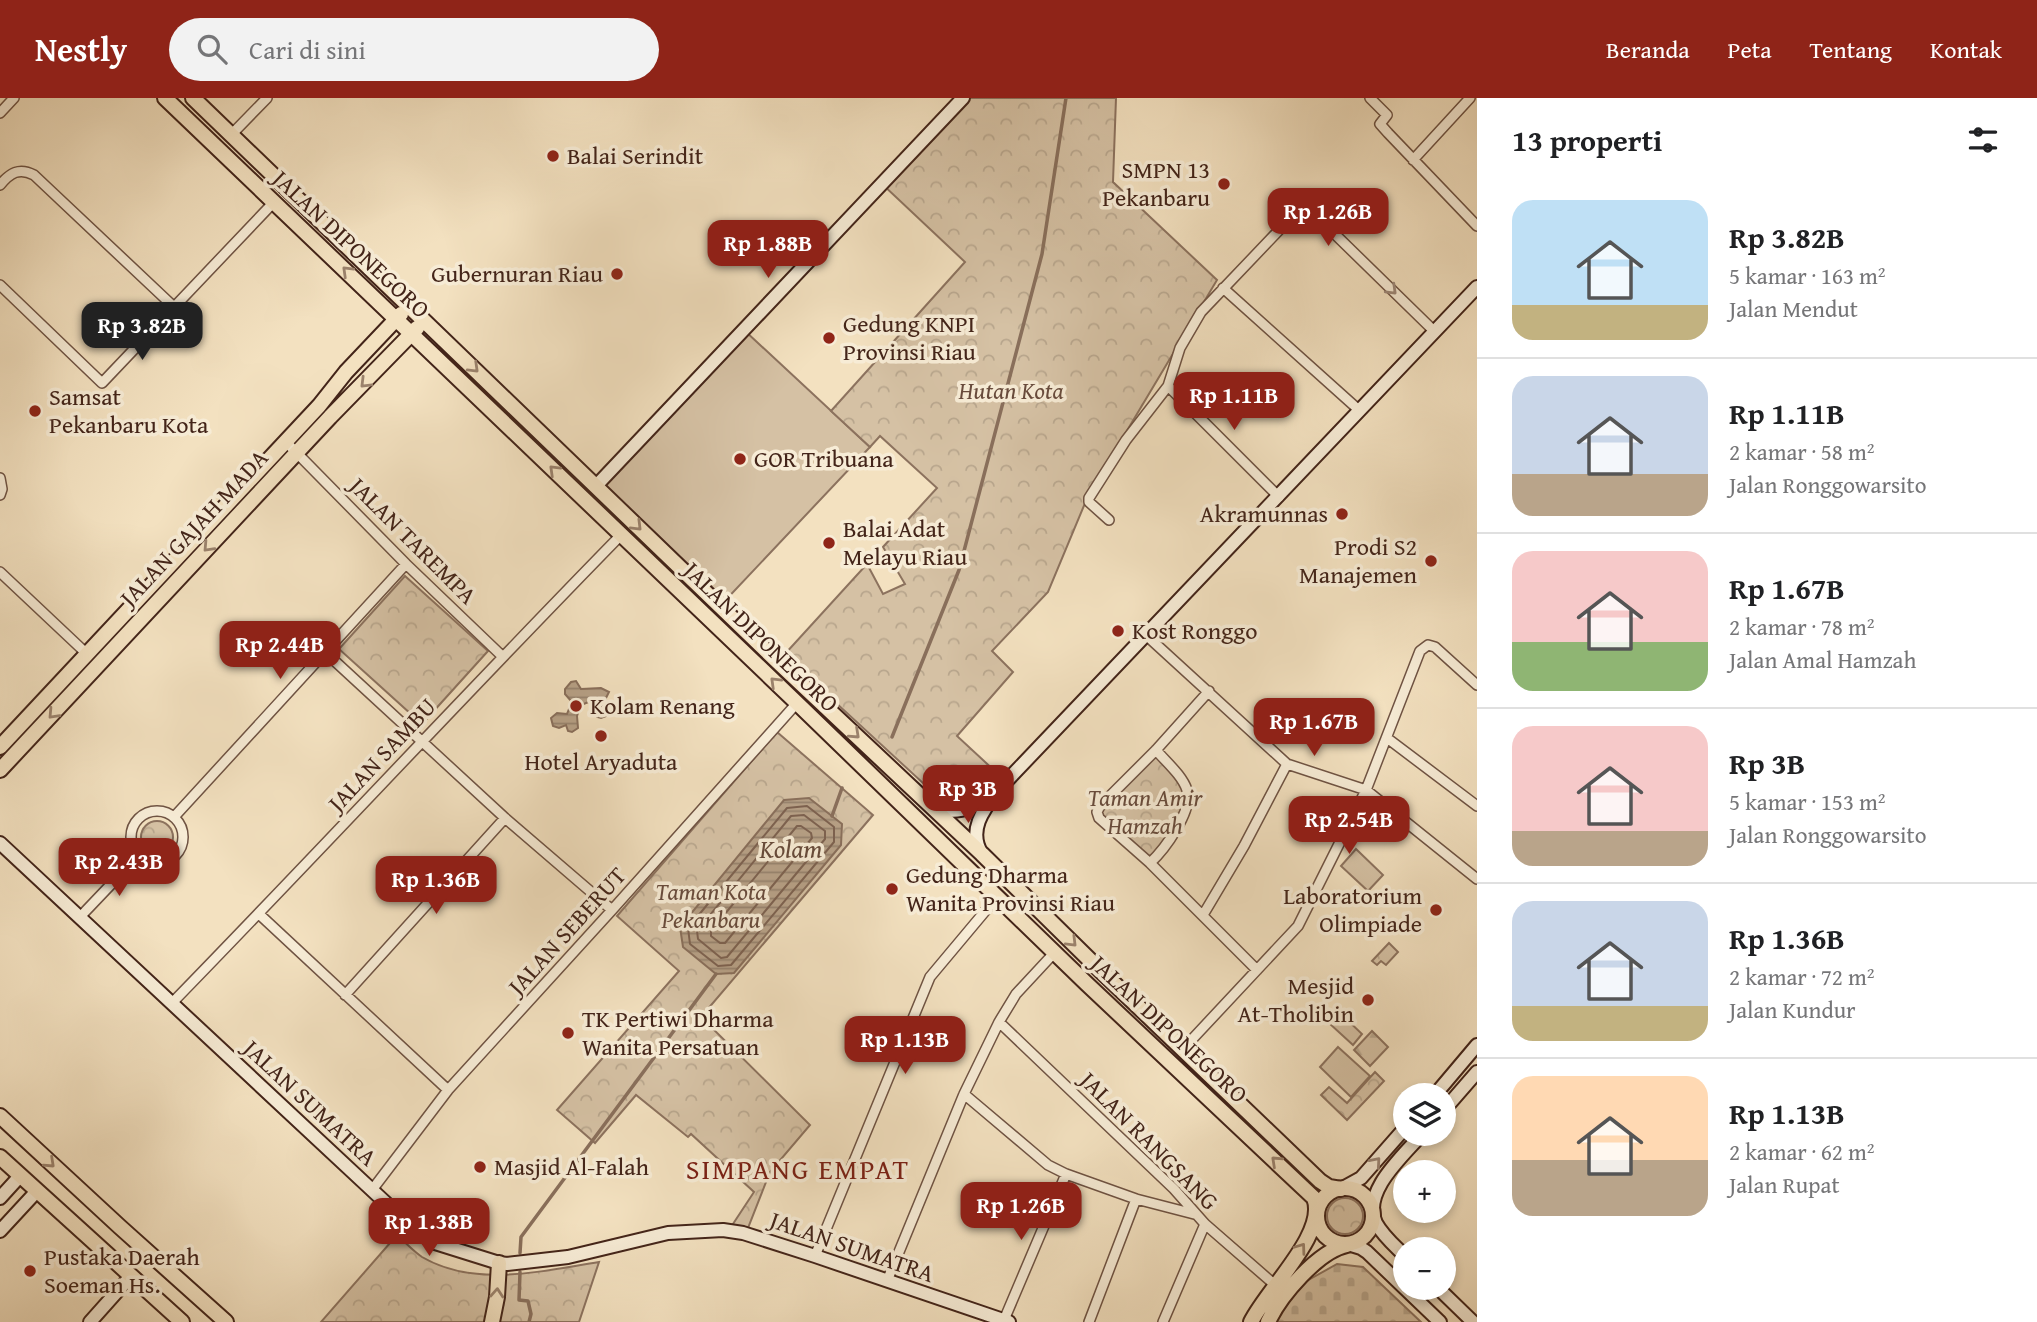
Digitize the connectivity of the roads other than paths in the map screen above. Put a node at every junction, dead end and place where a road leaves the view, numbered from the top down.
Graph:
1 (14, 98) edge
2 (164, 98) edge
3 (193, 98) edge
4 (267, 98) edge
5 (963, 98) edge
6 (1370, 98) edge
7 (1470, 98) edge
8 (0, 113) edge
9 (231, 135) junction
10 (1413, 160) junction
11 (0, 185) edge
12 (274, 202) junction
13 (1477, 226) edge
14 (0, 285) edge
15 (1477, 287) edge
16 (1223, 288) junction
17 (409, 305) junction
18 (174, 307) junction
19 (396, 319) junction
20 (425, 321) junction
21 (1434, 331) junction
22 (412, 334) junction
23 (1168, 386) junction
24 (1360, 411) junction
25 (291, 447) junction
26 (0, 478) edge
27 (596, 486) junction
28 (0, 495) edge
29 (1279, 498) junction
30 (1109, 520) dead end
31 (621, 535) junction
32 (406, 564) junction
33 (0, 572) edge
34 (692, 579) junction
35 (681, 591) junction
36 (1147, 636) junction
37 (326, 653) junction
38 (87, 654) junction
39 (502, 656) junction
40 (99, 664) junction
41 (1477, 685) edge
42 (1209, 691) junction
43 (797, 702) junction
44 (1387, 738) junction
45 (423, 740) junction
46 (0, 747) edge
47 (1156, 750) junction
48 (1287, 764) junction
49 (1, 766) edge
50 (999, 789) junction
51 (1366, 790) junction
52 (930, 805) junction
53 (1477, 806) edge
54 (174, 817) junction
55 (505, 818) junction
56 (0, 843) edge
57 (982, 854) junction
58 (138, 856) junction
59 (1150, 863) junction
60 (1477, 879) edge
61 (997, 897) junction
62 (612, 910) junction
63 (259, 914) junction
64 (1203, 915) junction
65 (79, 918) junction
66 (1055, 952) junction
67 (1100, 970) junction
68 (1257, 970) junction
69 (1087, 984) junction
70 (345, 995) junction
71 (172, 1003) junction
72 (999, 1022) junction
73 (1477, 1045) edge
74 (1183, 1049) junction
75 (1477, 1072) edge
76 (1445, 1083) edge
77 (448, 1090) junction
78 (964, 1094) junction
79 (1456, 1096) edge
80 (0, 1116) edge
81 (1393, 1143) edge
82 (1412, 1146) edge
83 (0, 1157) edge
84 (1066, 1174) junction
85 (20, 1175) junction
86 (1341, 1189) junction
87 (372, 1190) junction
88 (37, 1191) junction
89 (0, 1198) edge
90 (1136, 1199) junction
91 (1318, 1212) junction
92 (1372, 1212) junction
93 (1196, 1214) junction
94 (1205, 1224) junction
95 (0, 1231) edge
96 (1348, 1244) junction
97 (1393, 1245) edge
98 (815, 1255) junction
99 (499, 1264) junction
100 (131, 1276) junction
101 (887, 1281) junction
102 (1275, 1285) junction
103 (1450, 1300) edge
104 (1007, 1321) edge
105 (90, 1322) edge
106 (181, 1322) edge
107 (226, 1322) edge
108 (492, 1322) edge
109 (1088, 1322) edge
110 (1163, 1322) edge
111 (1251, 1322) edge
112 (1268, 1322) edge
113 (1440, 1322) edge
114 (1473, 1322) edge

1 - 8 street
2 - 12 main road, JALAN DIPONEGORO
3 - 9 main road, JALAN DIPONEGORO
4 - 9 street
5 - 27 street
6 - 10 street
7 - 10 street
9 - 17 main road, JALAN DIPONEGORO
10 - 13 street
11 - 18 street
12 - 18 street
19 -> 12 main road, JALAN DIPONEGORO
14 - 18 street
15 - 21 street
16 -> 21 street
16 - 23 street
16 - 24 street
17 - 19 main road, JALAN GAJAH MADA
17 - 20 main road, JALAN DIPONEGORO
19 - 22 main road, JALAN DIPONEGORO
19 - 25 main road, JALAN GAJAH MADA
20 - 22 main road, JALAN GAJAH MADA
20 -> 27 main road, JALAN DIPONEGORO
21 - 24 street
22 -> 25 main road, JALAN GAJAH MADA
31 -> 22 main road, JALAN DIPONEGORO
23 - 29 street
23 - 30 street
24 - 29 street
25 - 32 street, JALAN TAREMPA
25 - 38 main road, JALAN GAJAH MADA
25 -> 40 main road, JALAN GAJAH MADA
26 - 28 street
27 -> 34 main road, JALAN DIPONEGORO
29 - 36 street
31 - 35 main road, JALAN DIPONEGORO
31 - 39 street, JALAN SAMBU
32 - 37 street
32 - 39 street, JALAN TAREMPA
33 - 38 street
34 - 35 main road
34 -> 52 main road, JALAN DIPONEGORO
43 -> 35 main road, JALAN DIPONEGORO
36 - 42 street
36 - 50 street
37 - 45 street
37 - 54 street
38 - 40 main road
38 - 46 main road, JALAN GAJAH MADA
39 - 45 street, JALAN SAMBU
40 -> 49 main road, JALAN GAJAH MADA
41 - 44 street
42 - 47 street
42 - 48 street
43 - 61 main road, JALAN DIPONEGORO
43 - 62 street, JALAN SEBERUT
44 - 51 street
44 - 53 street
45 - 55 street
45 - 63 street, JALAN SAMBU
47 - 59 street
47 - 59 street
48 - 51 street
48 - 64 street
50 - 52 street
50 - 57 street
51 - 60 street
51 - 68 street
52 - 57 main road, JALAN DIPONEGORO
54 - 58 street
54 - 58 street
55 - 62 street
55 - 70 street
56 - 65 street, JALAN SUMATRA
57 -> 67 main road, JALAN DIPONEGORO
58 - 65 street
59 - 64 street
61 - 66 main road, JALAN DIPONEGORO
61 - 98 street
62 - 77 street, JALAN SEBERUT
63 - 70 street
63 - 71 street, JALAN SAMBU
64 - 68 street
65 - 71 street, JALAN SUMATRA
66 - 69 main road, JALAN DIPONEGORO
66 - 72 street
67 - 69 main road
67 - 74 main road, JALAN DIPONEGORO
68 - 74 street
91 -> 69 main road, JALAN DIPONEGORO
70 - 77 street
71 - 87 street, JALAN SUMATRA
72 - 78 street
72 - 93 street, JALAN RANGSANG
73 - 76 street
74 - 86 main road, JALAN DIPONEGORO
75 - 79 street
77 - 87 street, JALAN SEBERUT
78 - 84 street
78 - 101 street
80 -> 107 main road
86 -> 81 street
82 - 92 street
83 - 85 main road
84 - 90 street
84 - 104 street
85 - 88 main road
85 - 89 street
86 - 91 main road
86 - 92 main road
87 - 99 street, JALAN SUMATRA
88 - 95 street
88 - 100 main road
90 - 93 street
90 - 109 street
91 - 96 main road
102 -> 91 main road
92 - 96 main road
92 - 97 street
93 - 94 street, JALAN RANGSANG
94 - 102 street, JALAN RANGSANG
94 - 110 street
96 - 112 main road
96 - 113 street
98 - 99 street, JALAN SUMATRA
98 - 101 street, JALAN SUMATRA
108 -> 99 main road
100 - 105 street
100 - 106 main road
101 - 104 street, JALAN SUMATRA
102 - 111 main road
103 - 114 street

